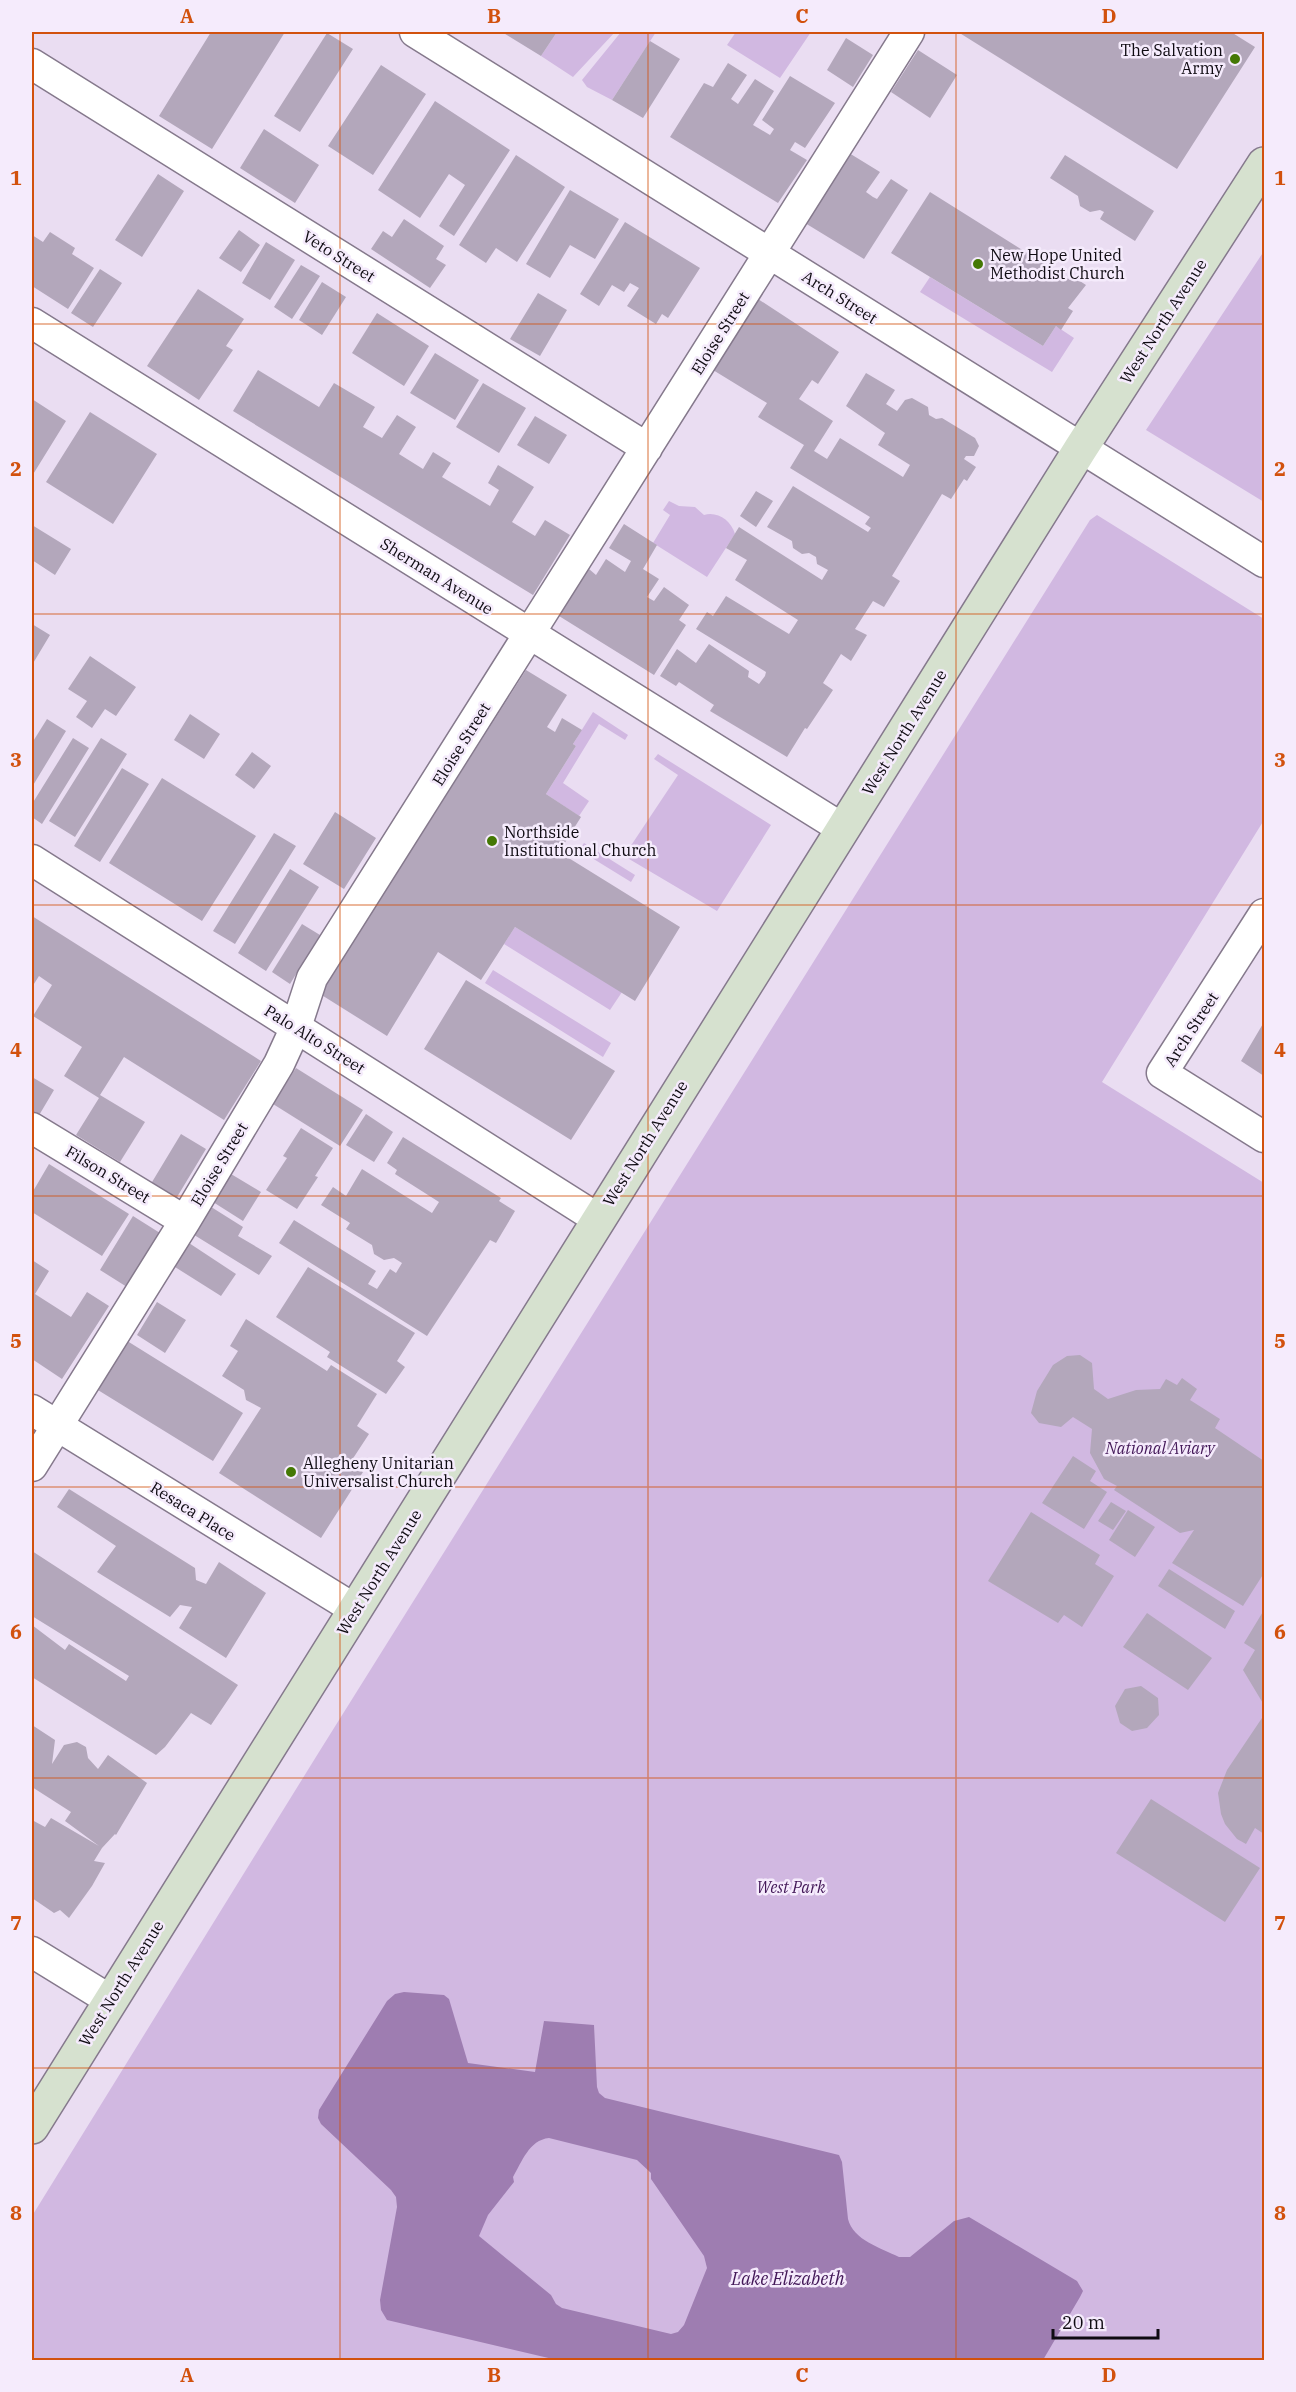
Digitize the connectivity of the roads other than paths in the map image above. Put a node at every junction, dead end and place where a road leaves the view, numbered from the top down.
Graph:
1 (415, 32) edge
2 (909, 32) edge
3 (32, 64) edge
4 (1264, 164) edge
5 (770, 253) junction
6 (32, 323) edge
7 (1081, 447) junction
8 (647, 448) junction
9 (1264, 562) edge
10 (530, 634) junction
11 (843, 829) junction
12 (32, 860) edge
13 (1264, 914) edge
14 (296, 1027) junction
15 (32, 1128) edge
16 (1264, 1137) edge
17 (598, 1219) junction
18 (185, 1221) junction
19 (32, 1410) edge
20 (57, 1426) junction
21 (32, 1466) edge
22 (356, 1610) junction
23 (32, 1952) edge
24 (110, 2000) junction
25 (32, 2127) edge

1 - 5 street, Arch Street
2 - 5 street, Eloise Street
3 - 8 street, Veto Street
4 - 7 main road, West North Avenue
5 - 7 street, Arch Street
5 - 8 street, Eloise Street
6 - 10 street, Sherman Avenue
7 - 9 street, Arch Street
7 - 11 main road, West North Avenue
8 - 10 street, Eloise Street
10 - 11 street, Sherman Avenue
10 - 14 street, Eloise Street
11 - 17 main road, West North Avenue
12 - 14 street, Palo Alto Street
13 - 16 street, Arch Street
14 - 17 street, Palo Alto Street
14 - 18 street, Eloise Street
15 - 18 street, Filson Street
17 - 22 main road, West North Avenue
18 - 20 street, Eloise Street
19 - 20 street, Resaca Place
20 - 21 street, Eloise Street
20 - 22 street, Resaca Place
22 - 24 main road, West North Avenue
23 - 24 street
24 - 25 main road, West North Avenue

